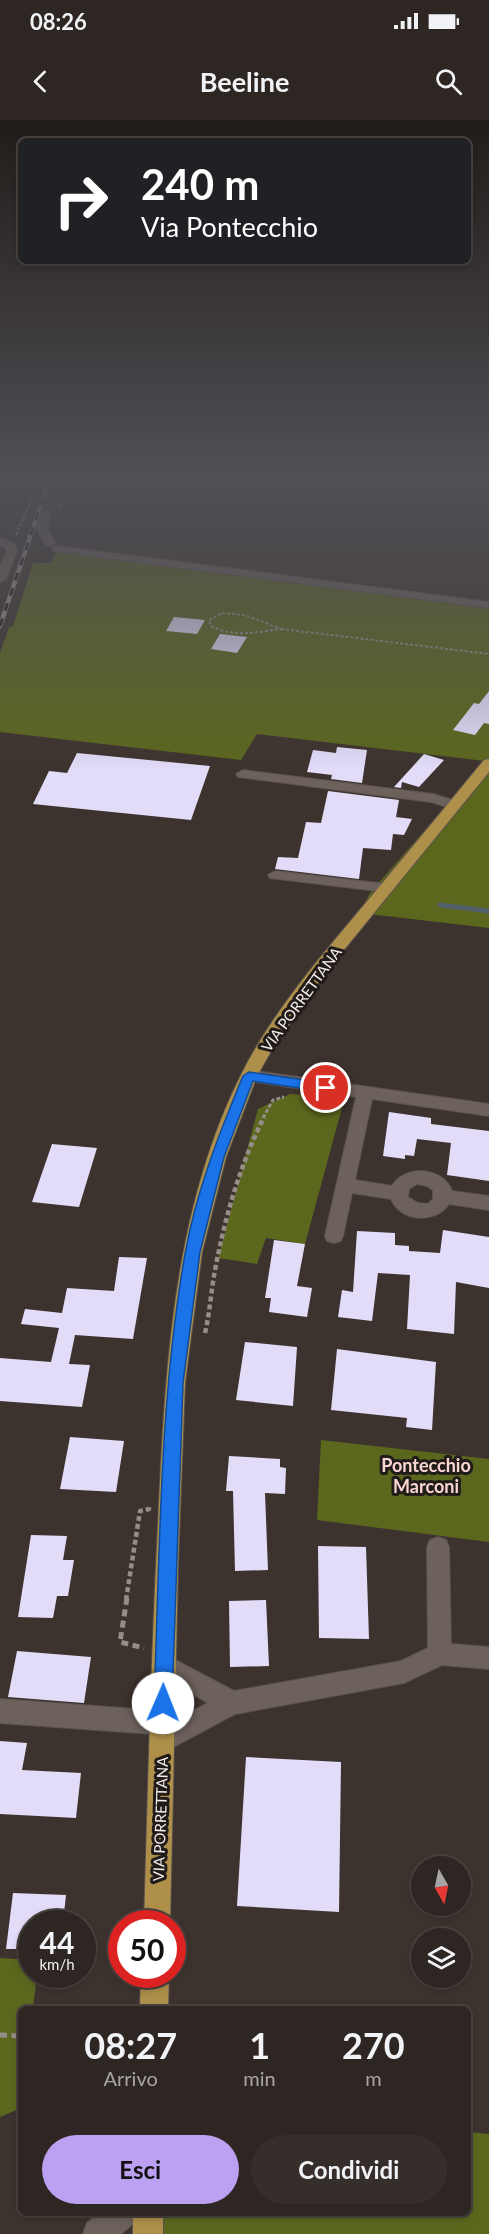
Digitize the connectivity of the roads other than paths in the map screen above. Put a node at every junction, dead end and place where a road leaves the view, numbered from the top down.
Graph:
1 (253, 574) edge
2 (489, 606) edge
3 (489, 763) edge
4 (243, 774) dead end
5 (454, 805) junction
6 (275, 875) dead end
7 (386, 888) junction
8 (249, 1076) junction
9 (365, 1093) junction
10 (489, 1110) edge
11 (345, 1185) junction
12 (398, 1194) junction
13 (445, 1197) junction
14 (489, 1203) edge
15 (334, 1236) dead end
16 (438, 1547) dead end
17 (440, 1654) junction
18 (489, 1658) edge
19 (154, 1661) junction
20 (232, 1703) junction
21 (0, 1711) edge
22 (162, 1732) junction
23 (157, 1910) edge
24 (155, 1988) edge
25 (154, 2006) edge
26 (118, 2216) edge
27 (148, 2216) edge
28 (98, 2234) edge
29 (147, 2234) edge

1 - 2 street
3 - 5 main road, VIA PORRETTANA
4 - 5 street
5 - 7 main road, VIA PORRETTANA
6 - 7 street
7 - 8 main road, VIA PORRETTANA
8 - 9 street
8 - 19 main road, VIA PORRETTANA
9 - 10 street
9 - 11 street
11 - 12 street
11 - 15 street
12 - 13 street
12 - 13 street
13 - 14 street
16 - 17 street
17 - 18 street
17 - 20 street
19 - 20 street
19 - 22 main road, VIA PORRETTANA
20 - 22 street
21 - 22 street
22 - 23 main road, VIA PORRETTANA
24 - 25 main road
26 - 28 street
27 - 29 main road

